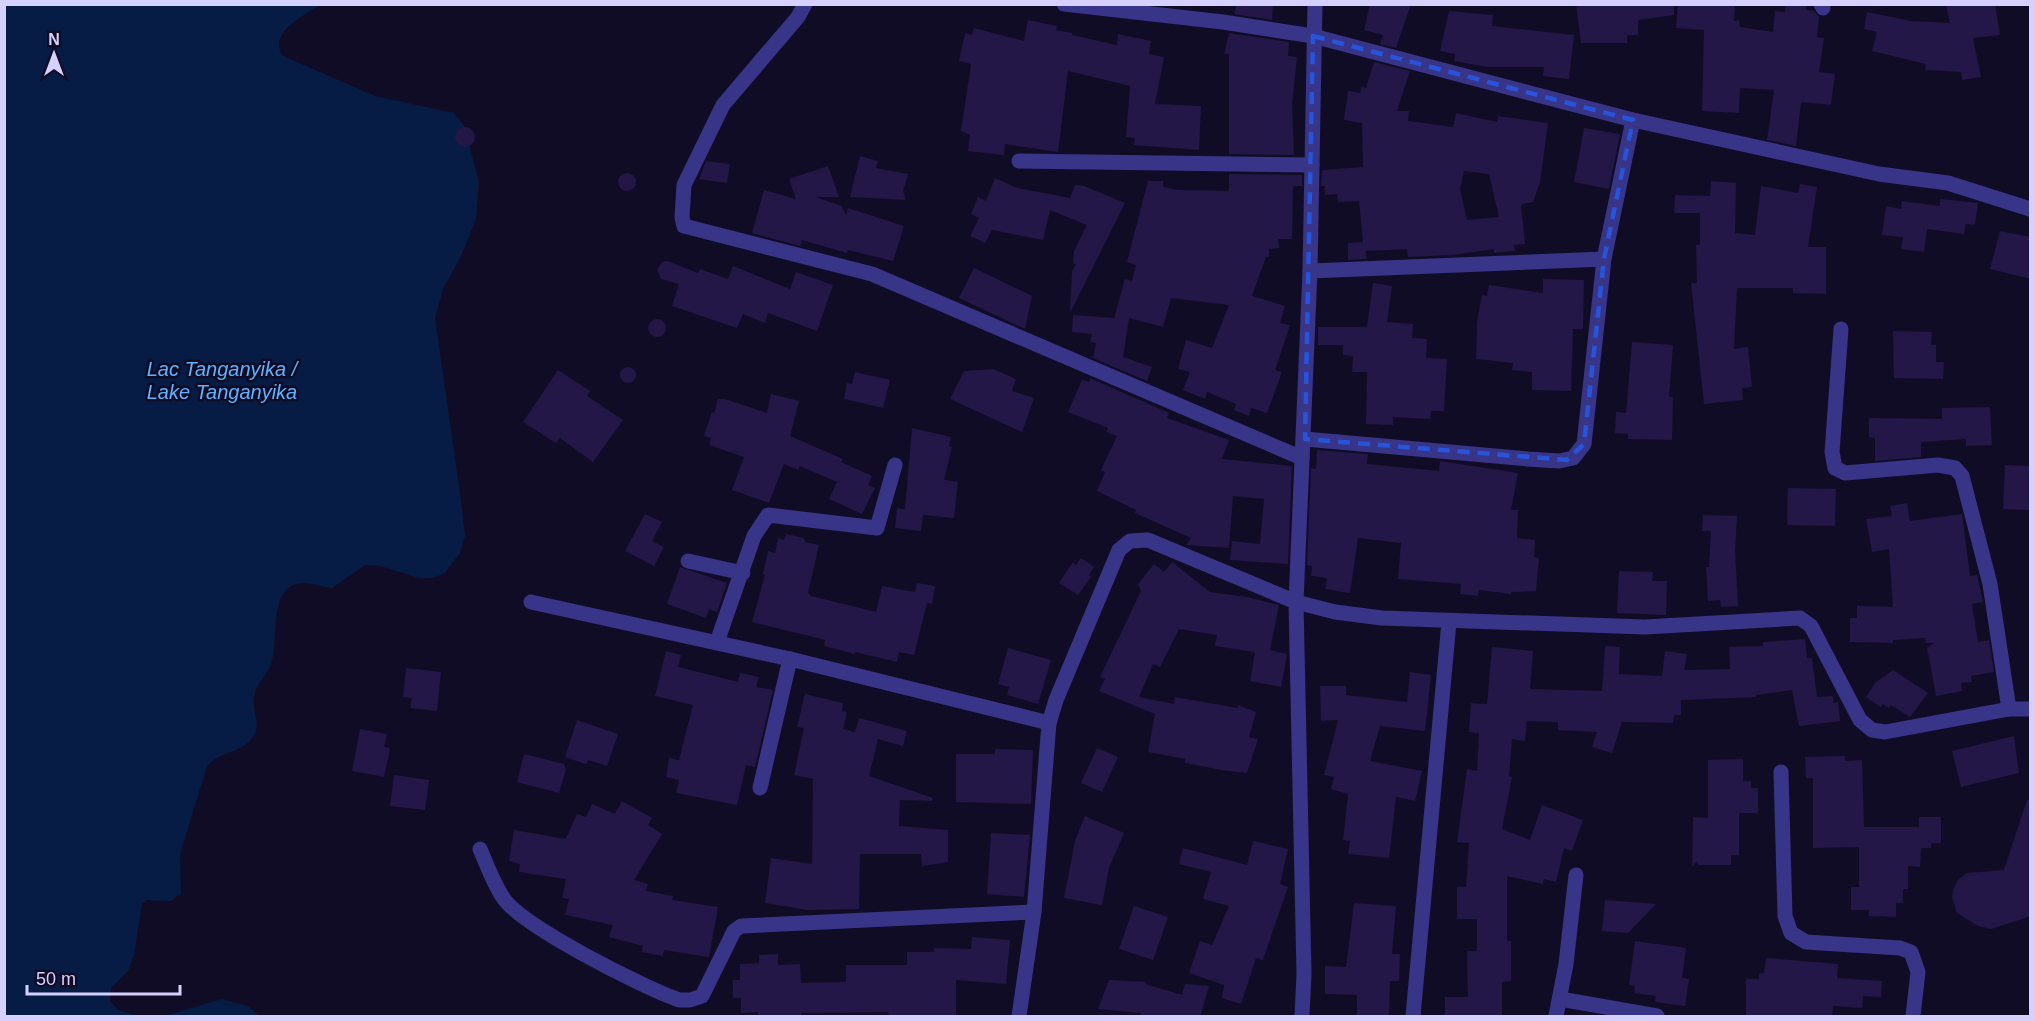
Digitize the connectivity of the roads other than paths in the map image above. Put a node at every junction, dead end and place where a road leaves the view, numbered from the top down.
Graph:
1 (805, 4) edge
2 (1064, 4) edge
3 (1315, 4) edge
4 (1313, 36) junction
5 (1633, 120) junction
6 (1018, 161) dead end
7 (1312, 165) junction
8 (2031, 209) edge
9 (1604, 259) junction
10 (1310, 272) junction
11 (1841, 329) dead end
12 (1305, 440) junction
13 (1302, 458) junction
14 (895, 465) dead end
15 (688, 561) dead end
16 (742, 573) junction
17 (531, 602) dead end
18 (1296, 602) junction
19 (1449, 622) junction
20 (717, 642) junction
21 (790, 659) junction
22 (2009, 709) junction
23 (2031, 709) edge
24 (1049, 723) junction
25 (1781, 772) dead end
26 (760, 788) dead end
27 (480, 849) dead end
28 (1576, 875) dead end
29 (1034, 912) junction
30 (1560, 999) junction
31 (1019, 1017) edge
32 (1302, 1017) edge
33 (1413, 1017) edge
34 (1556, 1017) edge
35 (1658, 1017) edge
36 (1913, 1017) edge

1 - 13 street
2 - 4 street
3 - 4 street
4 - 5 street
4 - 7 street
5 - 8 street
5 - 9 street
6 - 7 street
7 - 10 street
9 - 10 street
9 - 12 street
10 - 12 street
11 - 22 street
12 - 13 street
13 - 18 street
14 - 16 street
15 - 16 street
16 - 20 street
17 - 20 street
18 - 19 street
18 - 24 street
18 - 32 street
19 - 22 street
19 - 33 street
20 - 21 street
21 - 24 street
21 - 26 street
22 - 23 street
24 - 29 street
25 - 36 street
27 - 29 street
28 - 30 street
29 - 31 street
30 - 34 street
30 - 35 street

